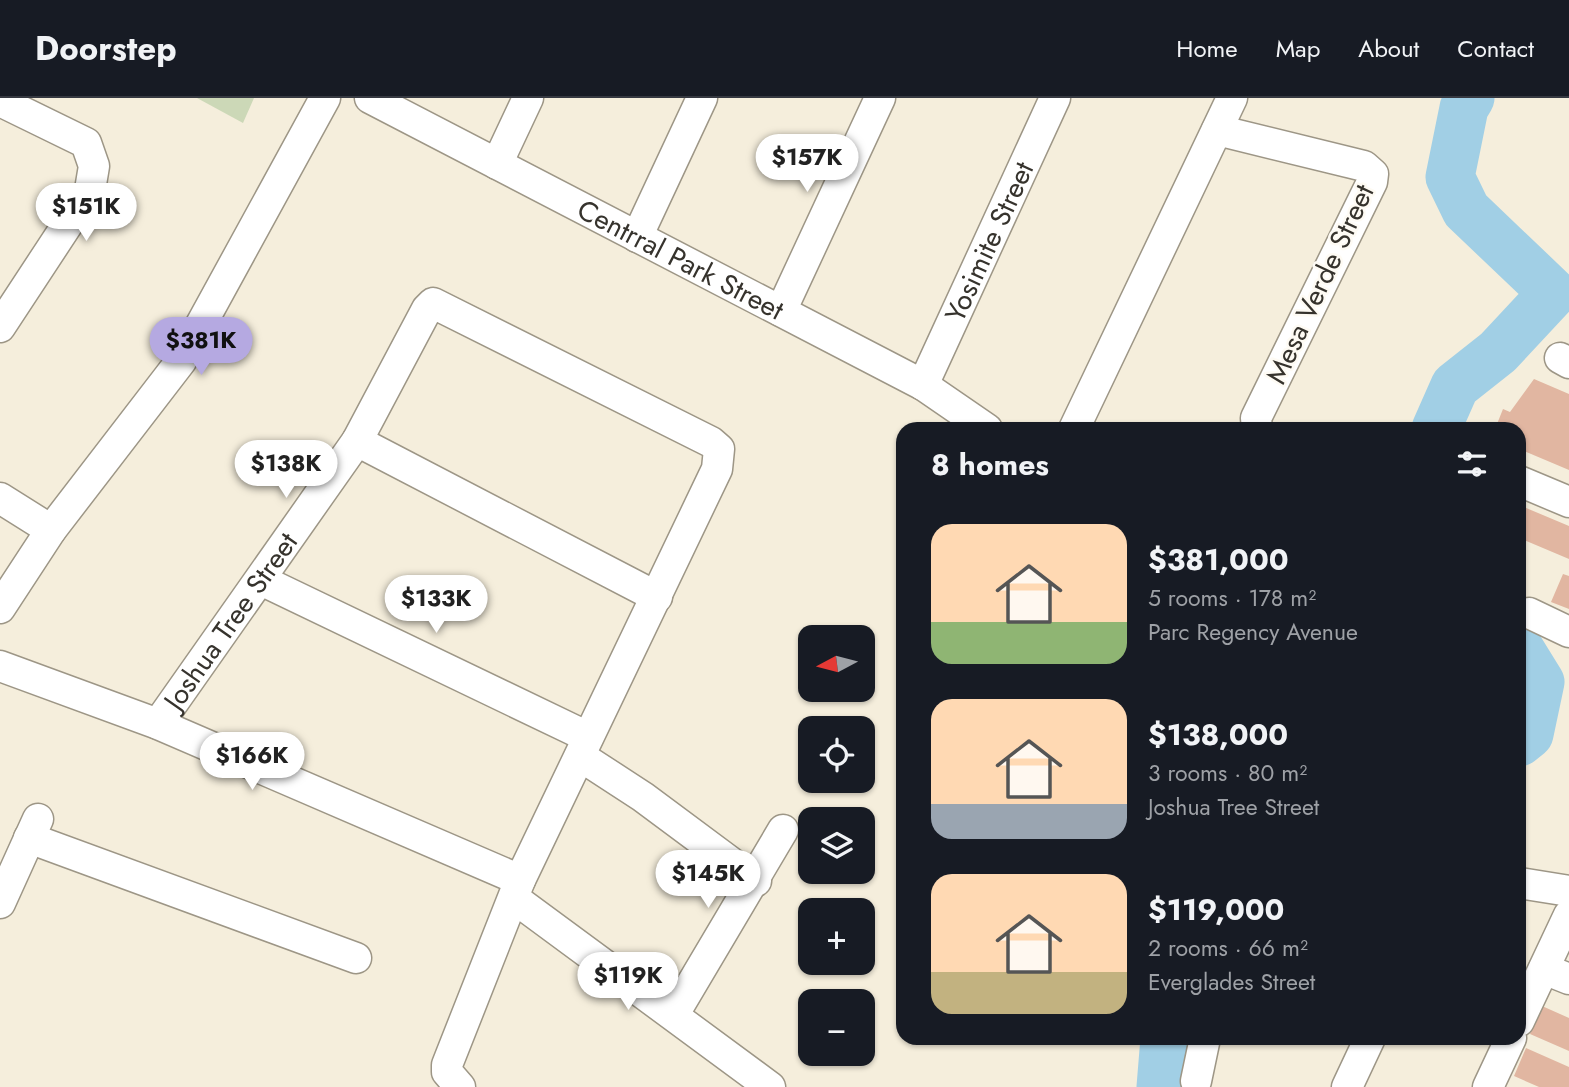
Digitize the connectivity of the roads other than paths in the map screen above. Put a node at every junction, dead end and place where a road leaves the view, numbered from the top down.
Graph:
1 (326, 98) edge
2 (370, 98) edge
3 (528, 98) edge
4 (702, 98) edge
5 (880, 98) edge
6 (1055, 98) edge
7 (1232, 98) edge
8 (0, 102) edge
9 (1217, 130) junction
10 (497, 164) junction
11 (637, 237) junction
12 (781, 311) junction
13 (4, 314) edge
14 (923, 385) junction
15 (977, 422) edge
16 (1077, 422) edge
17 (1256, 422) edge
18 (357, 442) junction
19 (1526, 484) edge
20 (0, 498) edge
21 (1569, 502) edge
22 (51, 530) junction
23 (261, 580) junction
24 (657, 597) junction
25 (0, 608) edge
26 (1529, 613) dead end
27 (1569, 632) edge
28 (0, 666) edge
29 (159, 724) junction
30 (584, 746) junction
31 (783, 830) dead end
32 (756, 881) junction
33 (1526, 884) edge
34 (517, 890) junction
35 (1569, 891) edge
36 (0, 903) edge
37 (1569, 915) edge
38 (356, 958) dead end
39 (1556, 974) edge
40 (1526, 1012) edge
41 (674, 1014) junction
42 (1204, 1045) edge
43 (1367, 1045) edge
44 (1508, 1045) edge
45 (1196, 1081) dead end
46 (460, 1087) edge
47 (770, 1087) edge
48 (1347, 1087) edge
49 (1488, 1087) edge

1 - 22 street
2 - 10 street, Centrral Park Street
3 - 10 street
4 - 11 street
5 - 12 street
6 - 14 street, Yosimite Street
7 - 9 street
8 - 13 street
9 - 16 street
9 - 17 street, Mesa Verde Street
10 - 11 street, Centrral Park Street
11 - 12 street, Centrral Park Street
12 - 14 street, Centrral Park Street
14 - 15 street, Centrral Park Street
18 - 23 street, Joshua Tree Street
18 - 24 street
18 - 24 street, Joshua Tree Street
19 - 21 street
20 - 22 street
22 - 25 street
23 - 29 street, Joshua Tree Street
23 - 30 street
24 - 30 street
26 - 27 street
28 - 29 street
29 - 34 street
30 - 32 street
30 - 34 street
31 - 32 street
32 - 41 street
33 - 35 street
34 - 41 street
34 - 46 street
36 - 38 street
37 - 39 street
39 - 40 street
41 - 47 street
42 - 45 street
43 - 48 street
44 - 49 street

